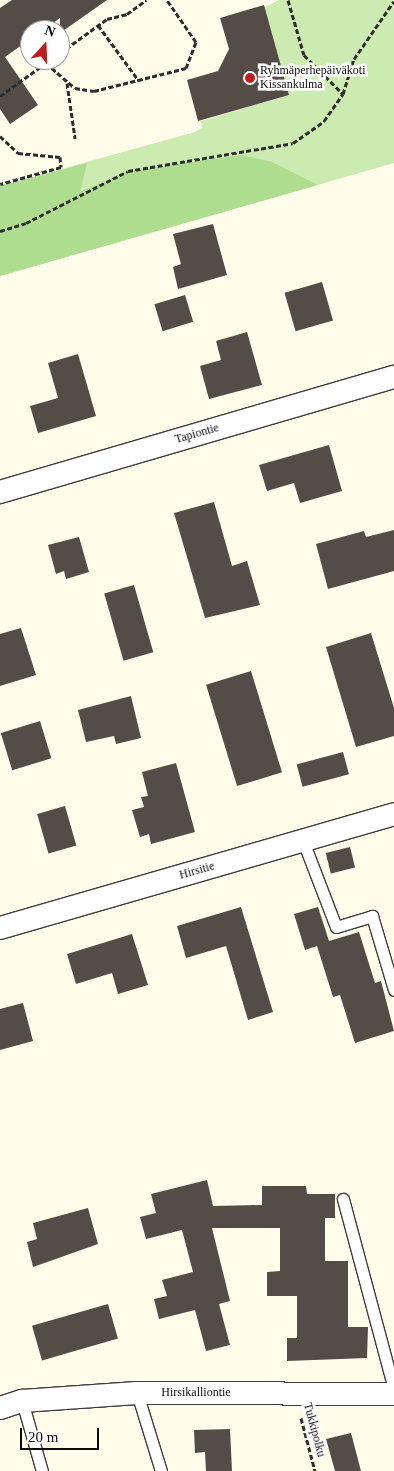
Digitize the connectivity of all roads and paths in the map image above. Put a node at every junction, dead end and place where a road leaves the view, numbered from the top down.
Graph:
1 (146, 0) edge
2 (167, 0) edge
3 (288, 0) edge
4 (394, 1) edge
5 (98, 26) junction
6 (70, 46) edge
7 (36, 70) edge
8 (55, 70) edge
9 (139, 81) junction
10 (67, 83) junction
11 (343, 94) junction
12 (0, 96) edge
13 (0, 136) edge
14 (74, 138) dead end
15 (0, 184) edge
16 (0, 231) edge
17 (394, 377) edge
18 (0, 492) edge
19 (394, 814) edge
20 (303, 840) junction
21 (0, 928) edge
22 (394, 990) edge
23 (343, 1199) dead end
24 (394, 1390) edge
25 (137, 1393) junction
26 (295, 1394) junction
27 (394, 1394) edge
28 (22, 1401) junction
29 (0, 1408) edge
30 (42, 1471) edge
31 (161, 1471) edge
32 (315, 1471) edge

1 - 5 path
2 - 9 path
3 - 11 path
4 - 11 path
5 - 6 path
5 - 9 path
7 - 12 path
8 - 10 path
9 - 10 path
10 - 14 path
11 - 16 path
13 - 15 path
17 - 18 street, Tapiontie
19 - 20 street, Hirsitie
20 - 21 street, Hirsitie
20 - 22 lane
23 - 24 lane
25 - 26 street, Hirsikalliontie
25 - 28 street, Hirsikalliontie
25 - 31 lane
26 - 27 street, Hirsikalliontie
26 - 32 path, Tukkipolku
28 - 29 street, Hirsikalliontie
28 - 30 lane

